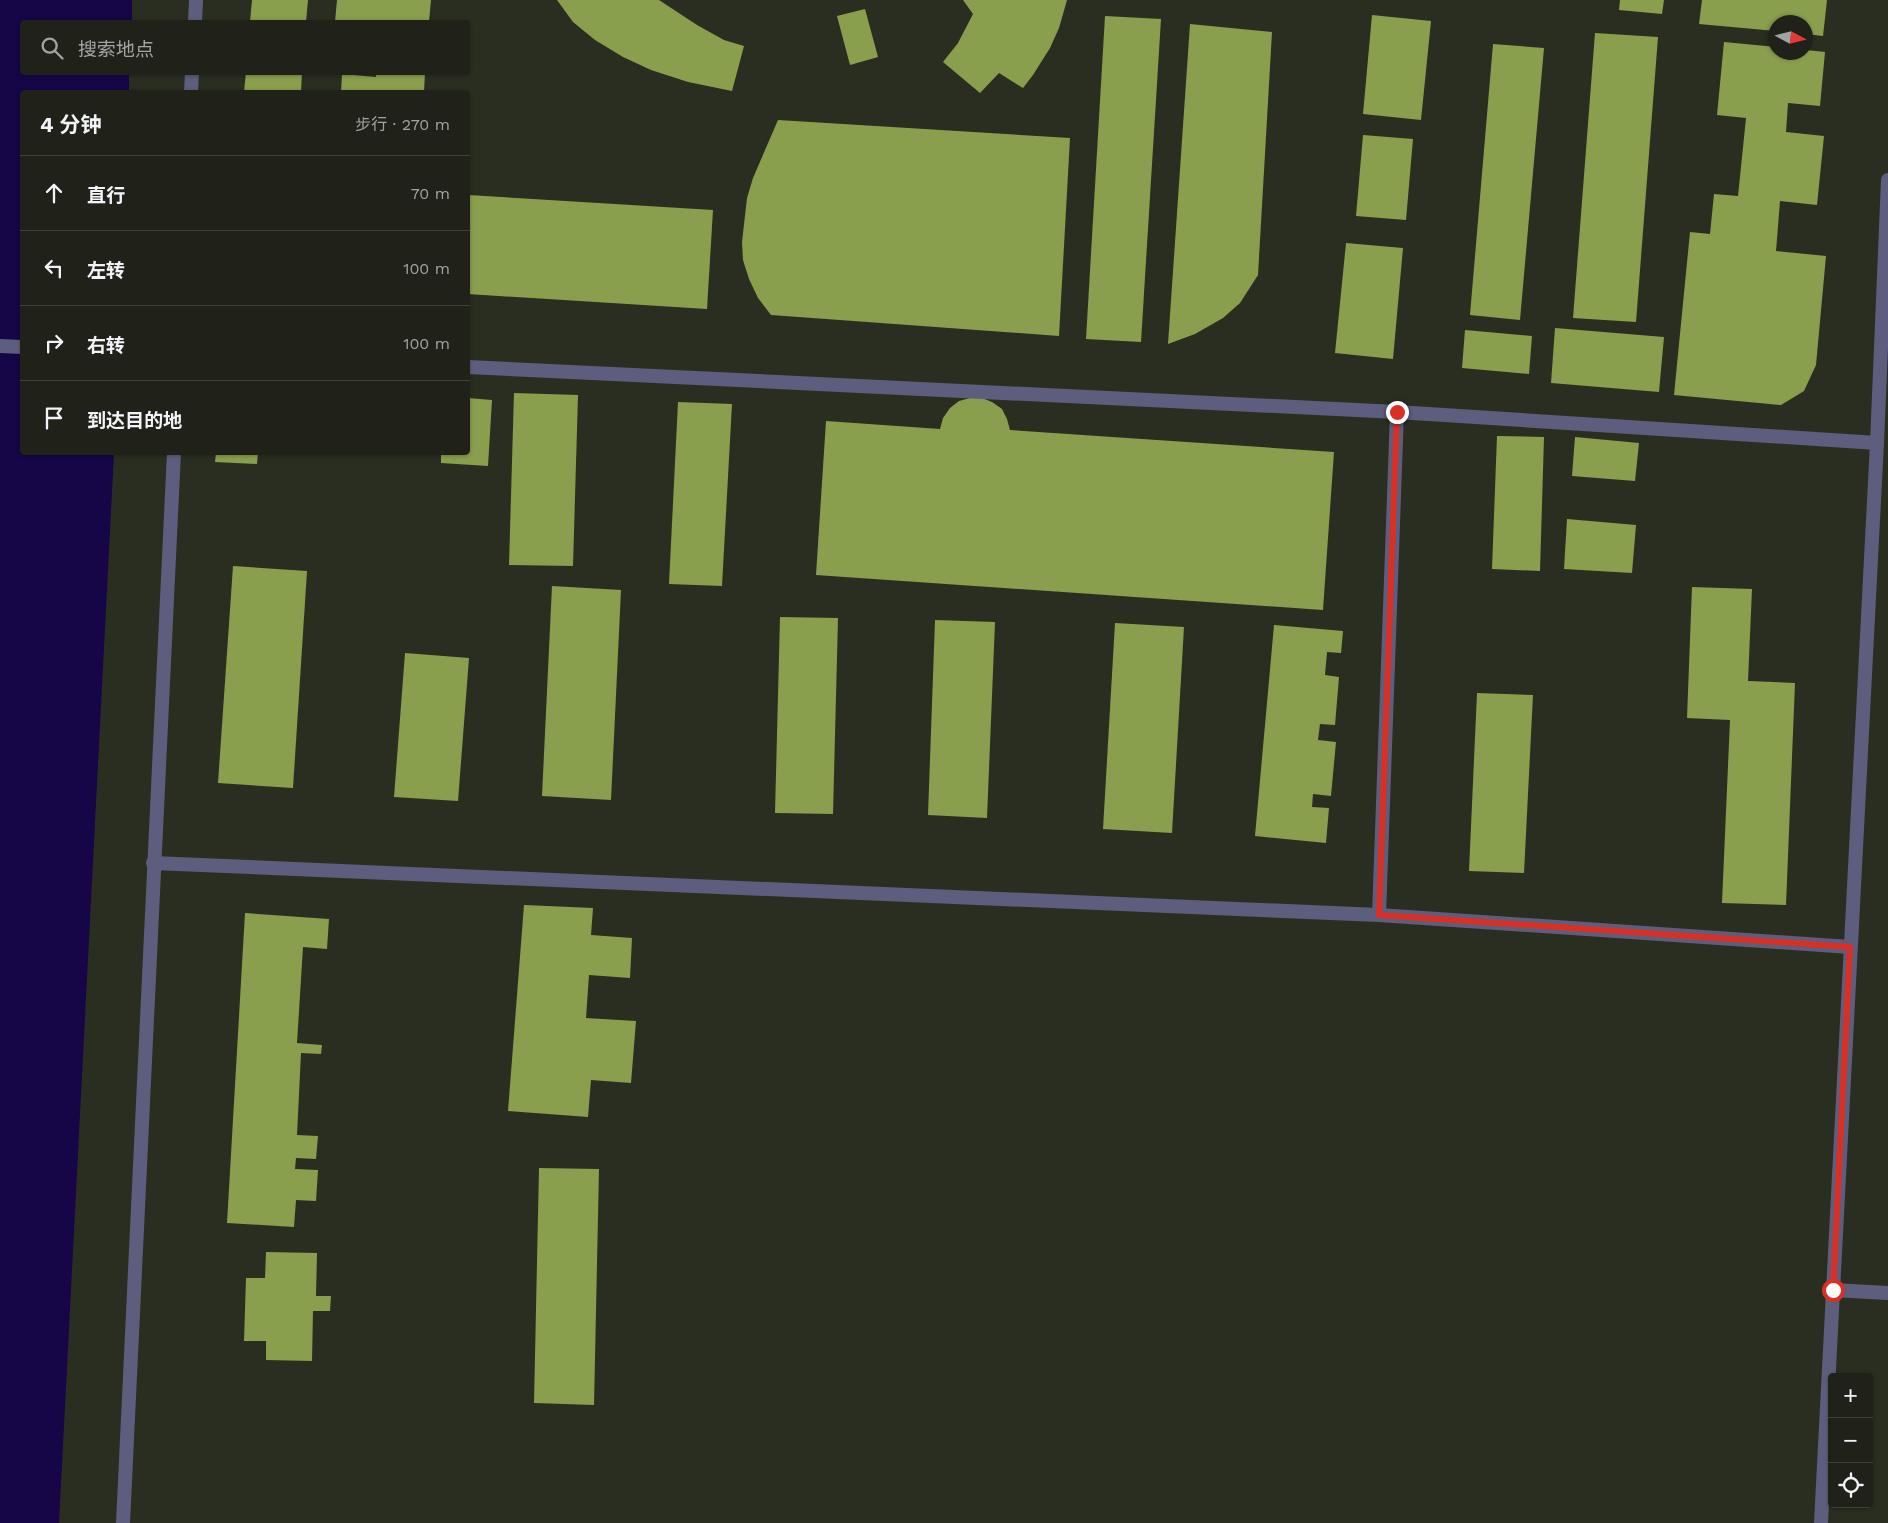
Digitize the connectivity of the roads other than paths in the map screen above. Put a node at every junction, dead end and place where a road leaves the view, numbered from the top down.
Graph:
1 (196, 0) edge
2 (195, 20) edge
3 (192, 75) edge
4 (192, 90) edge
5 (1888, 180) edge
6 (0, 346) edge
7 (20, 347) edge
8 (470, 367) edge
9 (1397, 412) junction
10 (1877, 443) junction
11 (174, 455) edge
12 (153, 864) junction
13 (1379, 915) junction
14 (1850, 947) junction
15 (1833, 1290) junction
16 (1888, 1293) edge
17 (123, 1523) edge
18 (1821, 1523) edge

1 - 2 street
3 - 4 street
5 - 10 street
6 - 7 street
8 - 9 street
9 - 10 street
9 - 13 street
10 - 14 street
11 - 12 street
12 - 13 street
12 - 17 street
13 - 14 street
14 - 15 street
15 - 16 street
15 - 18 street

